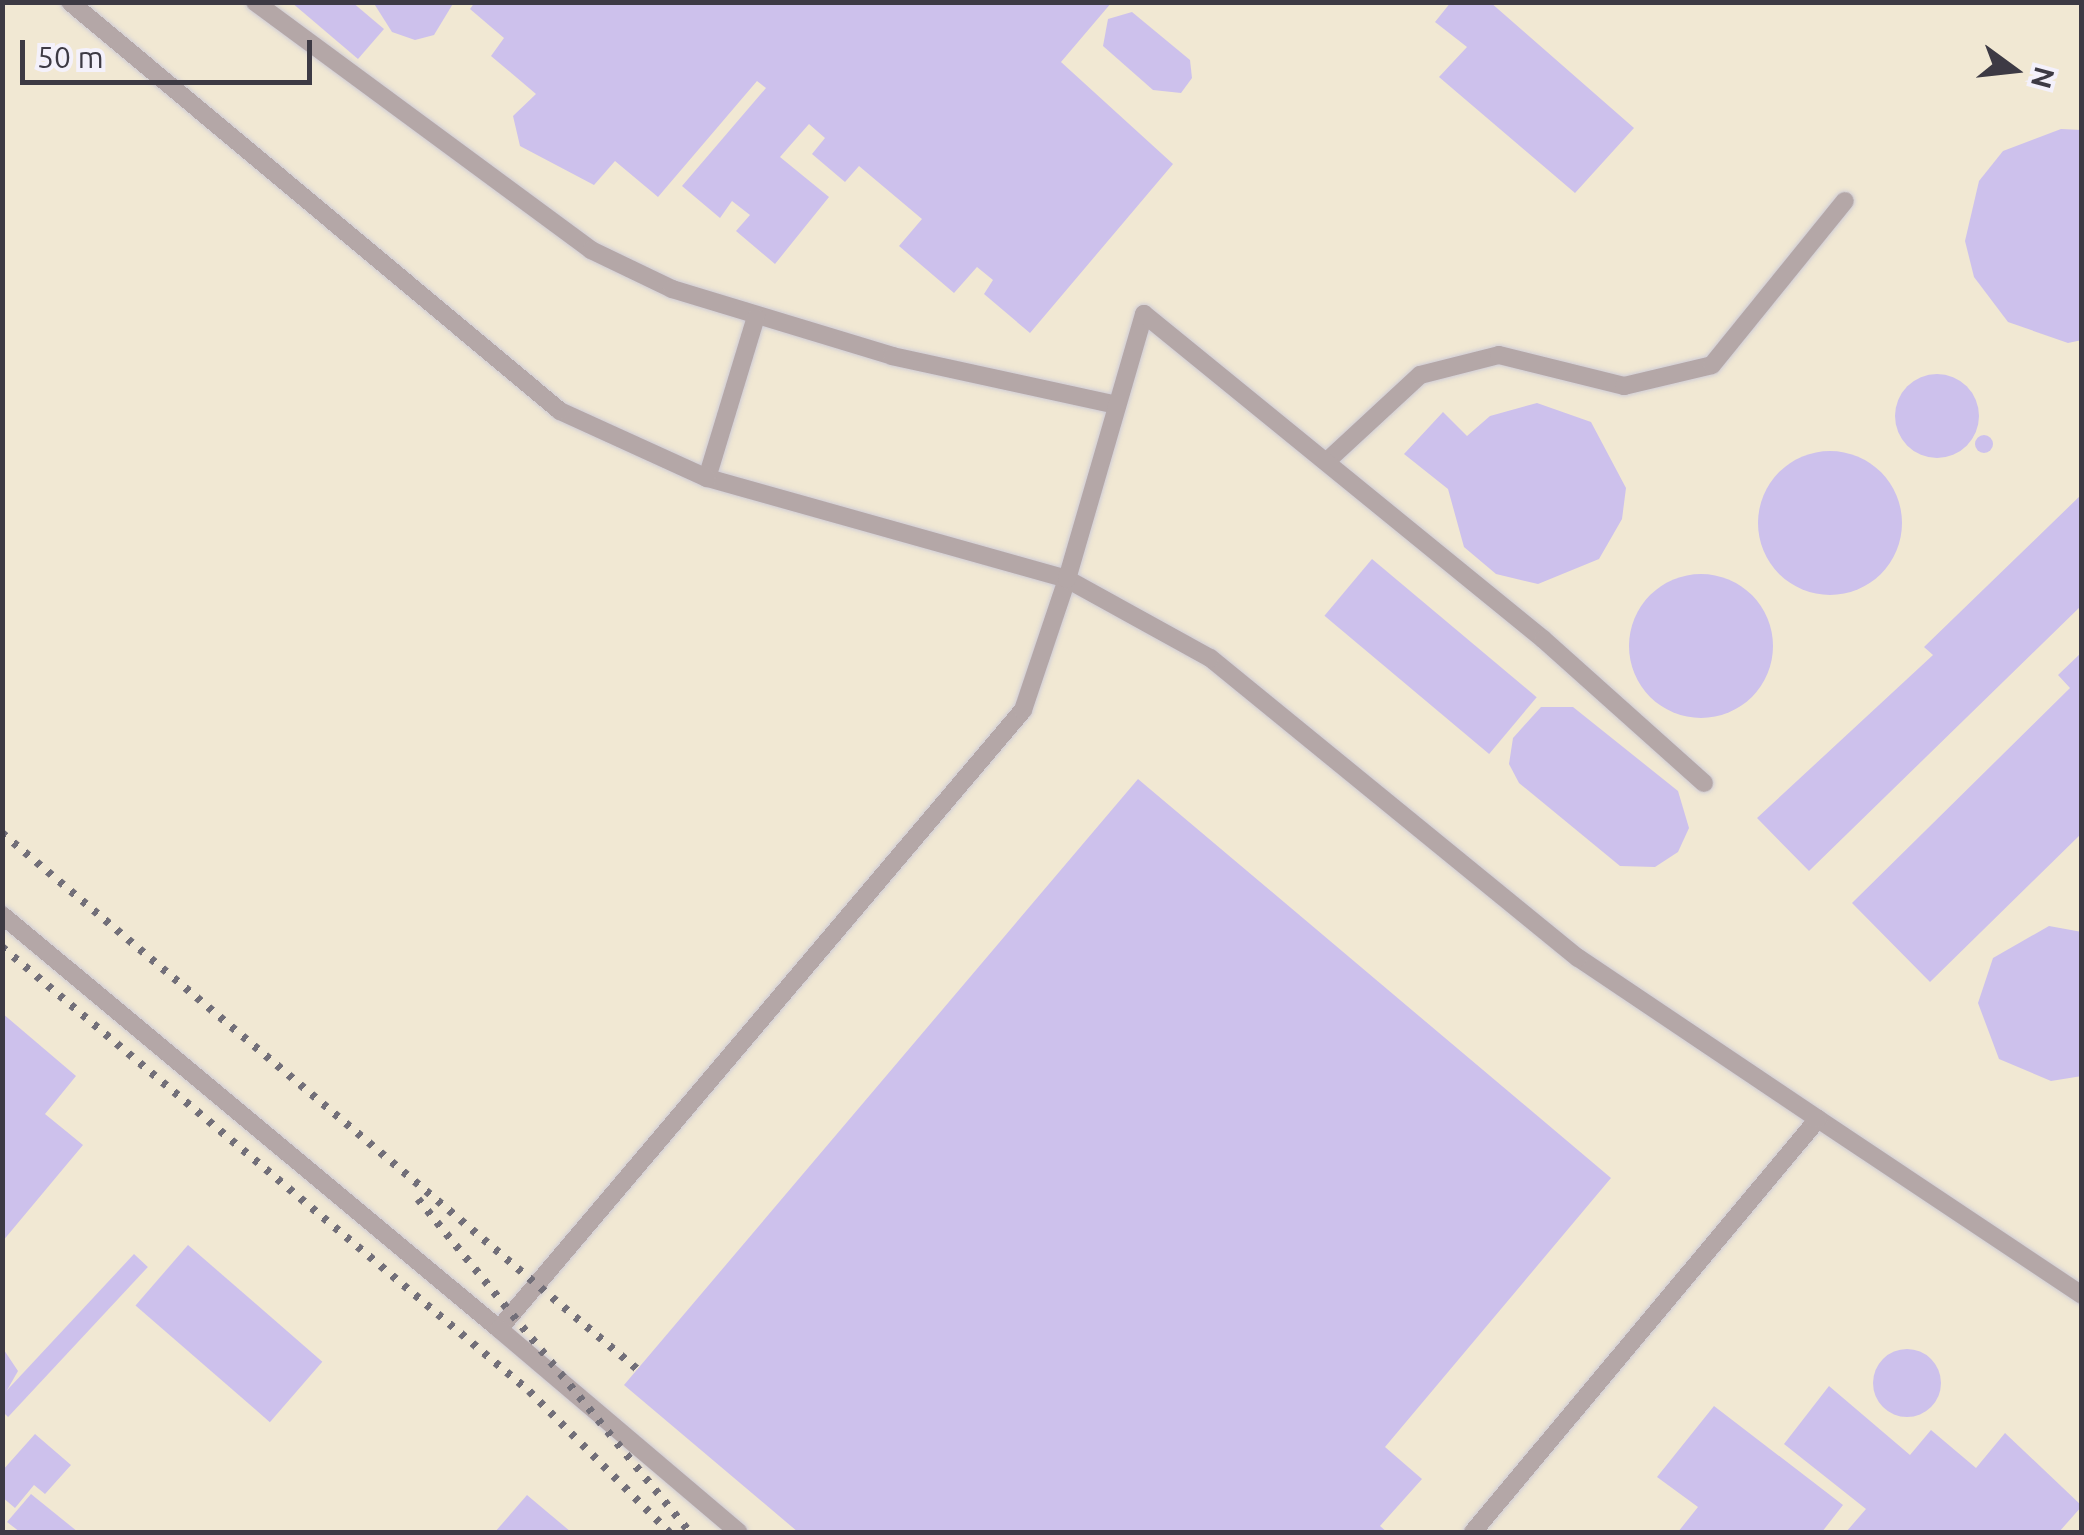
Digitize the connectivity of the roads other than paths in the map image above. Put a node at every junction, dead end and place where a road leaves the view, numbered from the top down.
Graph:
1 (70, 2) edge
2 (254, 2) edge
3 (1845, 201) dead end
4 (756, 316) junction
5 (1118, 405) junction
6 (1326, 462) junction
7 (707, 478) junction
8 (1068, 579) junction
9 (1704, 783) dead end
10 (2, 915) edge
11 (1818, 1119) junction
12 (2082, 1294) edge
13 (500, 1329) junction
14 (738, 1532) edge
15 (1472, 1532) edge

1 - 7 lane
2 - 4 lane
3 - 6 lane
4 - 5 lane
4 - 7 lane
5 - 6 lane
5 - 8 lane
6 - 9 lane
7 - 8 lane
8 - 11 lane
8 - 13 lane
10 - 13 lane
11 - 12 lane
11 - 15 lane
13 - 14 lane

